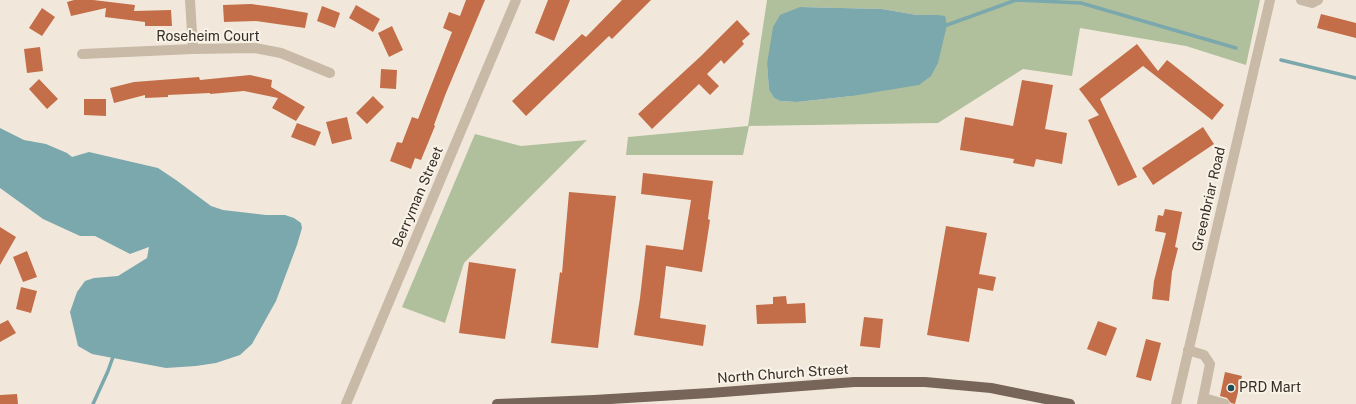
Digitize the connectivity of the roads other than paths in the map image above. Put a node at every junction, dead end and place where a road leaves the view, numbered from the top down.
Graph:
1 (190, 0) edge
2 (516, 0) edge
3 (1270, 0) edge
4 (1301, 0) edge
5 (1318, 0) edge
6 (193, 49) junction
7 (82, 54) dead end
8 (330, 73) dead end
9 (1188, 350) junction
10 (1203, 401) edge
11 (593, 402) edge
12 (346, 404) edge
13 (497, 404) edge
14 (1070, 404) edge
15 (1176, 404) edge
16 (1224, 404) edge

1 - 6 street
2 - 12 street, Berryman Street
3 - 9 street, Greenbriar Road
4 - 5 street
6 - 7 street, Roseheim Court
6 - 8 street, Roseheim Court
9 - 10 street
9 - 15 street, Greenbriar Road
10 - 16 street
11 - 13 main road, North Church Street
11 - 14 main road, North Church Street

